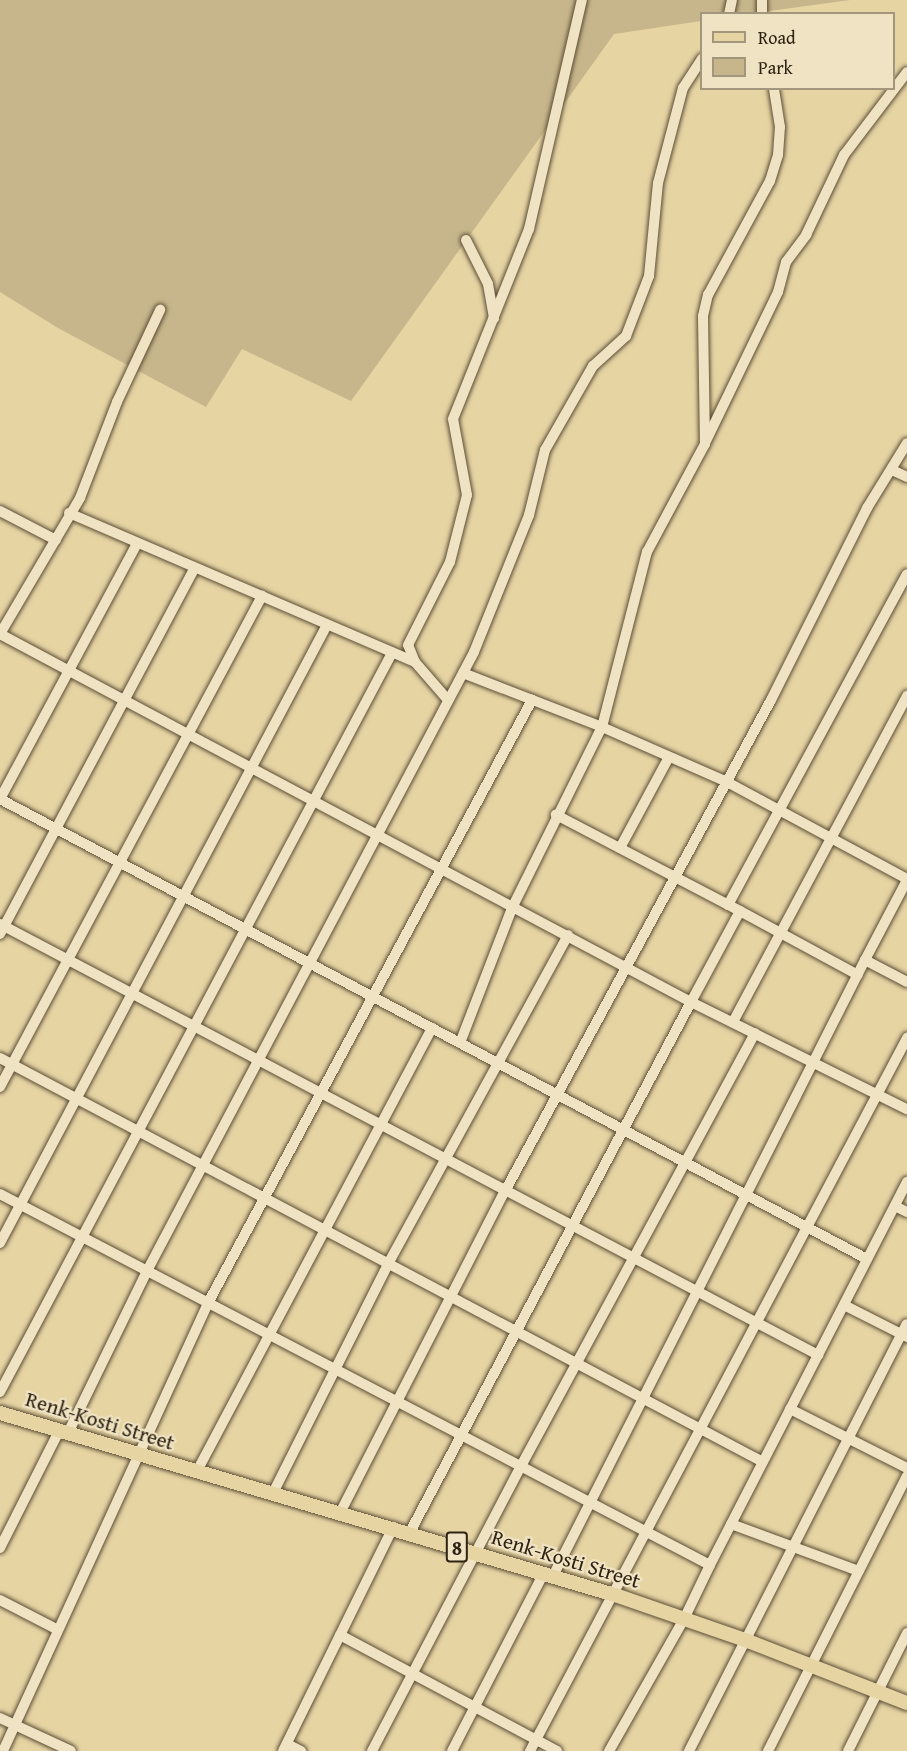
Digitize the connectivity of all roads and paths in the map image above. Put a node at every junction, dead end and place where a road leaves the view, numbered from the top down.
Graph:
1 (582, 0) edge
2 (700, 62) edge
3 (907, 72) edge
4 (895, 88) edge
5 (774, 90) edge
6 (893, 90) edge
7 (466, 240) dead end
8 (160, 310) dead end
9 (494, 318) junction
10 (907, 443) edge
11 (705, 444) junction
12 (892, 470) junction
13 (907, 477) edge
14 (0, 511) edge
15 (69, 513) junction
16 (56, 540) junction
17 (138, 543) junction
18 (195, 568) junction
19 (907, 574) edge
20 (262, 596) junction
21 (327, 625) junction
22 (0, 634) edge
23 (392, 653) junction
24 (415, 662) junction
25 (70, 670) junction
26 (463, 673) junction
27 (907, 696) edge
28 (124, 698) junction
29 (448, 700) junction
30 (532, 700) junction
31 (602, 727) junction
32 (189, 733) junction
33 (669, 757) junction
34 (254, 768) junction
35 (727, 782) junction
36 (0, 799) edge
37 (314, 800) junction
38 (779, 810) junction
39 (556, 815) junction
40 (56, 828) junction
41 (377, 834) junction
42 (831, 838) junction
43 (620, 848) junction
44 (119, 862) junction
45 (441, 868) junction
46 (675, 877) junction
47 (907, 879) edge
48 (185, 897) junction
49 (728, 905) junction
50 (513, 906) junction
51 (741, 911) junction
52 (1, 928) edge
53 (246, 929) junction
54 (781, 933) junction
55 (568, 935) junction
56 (68, 960) junction
57 (866, 960) junction
58 (309, 963) junction
59 (627, 967) junction
60 (858, 975) junction
61 (907, 982) edge
62 (132, 995) junction
63 (371, 996) junction
64 (691, 1002) junction
65 (733, 1022) junction
66 (194, 1027) junction
67 (432, 1028) junction
68 (755, 1033) junction
69 (907, 1038) edge
70 (460, 1043) junction
71 (0, 1058) edge
72 (257, 1060) junction
73 (814, 1062) junction
74 (498, 1063) junction
75 (12, 1065) junction
76 (0, 1088) edge
77 (318, 1094) junction
78 (556, 1094) junction
79 (878, 1094) junction
80 (77, 1099) junction
81 (907, 1109) edge
82 (379, 1126) junction
83 (137, 1131) junction
84 (622, 1131) junction
85 (444, 1161) junction
86 (684, 1163) junction
87 (202, 1165) junction
88 (907, 1182) edge
89 (504, 1193) junction
90 (0, 1194) edge
91 (745, 1196) junction
92 (264, 1198) junction
93 (20, 1204) junction
94 (895, 1206) junction
95 (907, 1212) edge
96 (570, 1227) junction
97 (808, 1228) junction
98 (324, 1229) junction
99 (81, 1237) junction
100 (0, 1243) edge
101 (867, 1259) junction
102 (632, 1260) junction
103 (388, 1264) junction
104 (147, 1271) junction
105 (696, 1292) junction
106 (450, 1296) junction
107 (208, 1303) junction
108 (844, 1305) junction
109 (758, 1324) junction
110 (907, 1324) edge
111 (515, 1330) junction
112 (268, 1335) junction
113 (904, 1336) edge
114 (818, 1355) junction
115 (577, 1362) junction
116 (334, 1369) junction
117 (0, 1392) edge
118 (642, 1398) junction
119 (395, 1401) junction
120 (790, 1409) junction
121 (0, 1413) edge
122 (702, 1430) junction
123 (63, 1432) junction
124 (460, 1433) junction
125 (849, 1439) junction
126 (139, 1455) junction
127 (763, 1462) junction
128 (521, 1466) junction
129 (907, 1468) edge
130 (196, 1473) junction
131 (907, 1476) edge
132 (274, 1491) junction
133 (588, 1502) junction
134 (341, 1511) junction
135 (731, 1524) junction
136 (393, 1527) junction
137 (410, 1532) junction
138 (647, 1532) junction
139 (0, 1548) edge
140 (795, 1548) junction
141 (475, 1553) junction
142 (710, 1565) junction
143 (859, 1570) junction
144 (548, 1575) junction
145 (615, 1595) junction
146 (0, 1600) edge
147 (684, 1619) junction
148 (58, 1630) junction
149 (907, 1633) edge
150 (340, 1635) junction
151 (748, 1641) junction
152 (814, 1665) junction
153 (410, 1674) junction
154 (879, 1691) junction
155 (907, 1703) edge
156 (475, 1708) junction
157 (0, 1718) edge
158 (16, 1724) junction
159 (536, 1739) junction
160 (285, 1747) edge
161 (3, 1751) edge
162 (71, 1751) edge
163 (301, 1751) edge
164 (372, 1751) edge
165 (452, 1751) edge
166 (530, 1751) edge
167 (557, 1751) edge
168 (609, 1751) edge
169 (689, 1751) edge
170 (768, 1751) edge
171 (848, 1751) edge

1 - 9 street
2 - 26 street
3 - 4 street
5 - 11 street
6 - 11 street
7 - 9 street
8 - 15 street
9 - 24 street
10 - 12 street
11 - 31 street
12 - 13 street
12 - 35 street
14 - 16 street
15 - 16 street
15 - 17 street
16 - 22 street
17 - 18 street
17 - 25 street
18 - 20 street
18 - 28 street
19 - 38 street
20 - 21 street
20 - 32 street
21 - 23 street
21 - 34 street
22 - 25 street
23 - 24 street
23 - 37 street
24 - 29 street
25 - 28 street
25 - 36 street
26 - 29 street
26 - 30 street
27 - 42 street
28 - 32 street
28 - 40 street
29 - 41 street
30 - 31 street
30 - 45 street
31 - 33 street
31 - 39 street
32 - 34 street
32 - 44 street
33 - 35 street
33 - 43 street
34 - 37 street
34 - 48 street
35 - 38 street
35 - 46 street
36 - 40 street
37 - 41 street
37 - 53 street
38 - 42 street
38 - 49 street
39 - 43 street
39 - 50 street
40 - 44 street
40 - 52 street
41 - 45 street
41 - 58 street
42 - 47 street
42 - 54 street
43 - 46 street
44 - 48 street
44 - 56 street
45 - 50 street
45 - 63 street
46 - 49 street
46 - 59 street
47 - 57 street
48 - 53 street
48 - 62 street
49 - 51 street
50 - 55 street
50 - 70 street
51 - 54 street
51 - 64 street
52 - 56 street
53 - 58 street
53 - 66 street
54 - 60 street
54 - 65 street
55 - 59 street
55 - 74 street
56 - 62 street
56 - 75 street
57 - 60 street
57 - 61 street
58 - 63 street
58 - 72 street
59 - 64 street
59 - 78 street
60 - 73 street
62 - 66 street
62 - 80 street
63 - 67 street
63 - 77 street
64 - 65 street
64 - 84 street
65 - 68 street
66 - 72 street
66 - 83 street
67 - 70 street
67 - 82 street
68 - 73 street
68 - 86 street
69 - 79 street
70 - 74 street
71 - 75 street
72 - 77 street
72 - 87 street
73 - 79 street
73 - 91 street
74 - 78 street
74 - 85 street
75 - 76 street
75 - 80 street
77 - 82 street
77 - 92 street
78 - 84 street
78 - 89 street
79 - 81 street
79 - 97 street
80 - 83 street
80 - 93 street
82 - 85 street
82 - 98 street
83 - 87 street
83 - 99 street
84 - 86 street
84 - 96 street
85 - 89 street
85 - 103 street
86 - 91 street
86 - 102 street
87 - 92 street
87 - 104 street
88 - 94 street
89 - 96 street
89 - 106 street
90 - 93 street
91 - 97 street
91 - 105 street
92 - 98 street
92 - 107 street
93 - 99 street
93 - 100 street
94 - 95 street
94 - 101 street
96 - 102 street
96 - 111 street
97 - 101 street
97 - 109 street
98 - 103 street
98 - 112 street
99 - 104 street
99 - 117 street
101 - 108 street
102 - 105 street
102 - 115 street
103 - 106 street
103 - 116 street
104 - 107 street
104 - 123 street
105 - 109 street
105 - 118 street
106 - 111 street
106 - 119 street
107 - 112 street
107 - 126 street
108 - 113 street
108 - 114 street
109 - 114 street
109 - 122 street
110 - 113 street
111 - 115 street
111 - 124 street
112 - 116 street
112 - 130 street
113 - 125 street
114 - 120 street
115 - 118 street
115 - 128 street
116 - 119 street
116 - 132 street
118 - 122 street
118 - 133 street
119 - 124 street
119 - 134 street
120 - 125 street
120 - 127 street
121 - 123 main road, Renk-Kosti Street / 8
122 - 127 street
122 - 138 street
123 - 126 main road, Renk-Kosti Street / 8
123 - 139 street
124 - 128 street
124 - 137 street
125 - 129 street
125 - 140 street
126 - 130 main road, Renk-Kosti Street / 8
126 - 148 street
127 - 135 street
128 - 133 street
128 - 141 street
130 - 132 main road, Renk-Kosti Street / 8
131 - 143 street
132 - 134 main road, Renk-Kosti Street / 8
133 - 138 street
133 - 144 street
134 - 136 main road, Renk-Kosti Street / 8
135 - 140 street
135 - 142 street
136 - 137 main road, Renk-Kosti Street / 8
136 - 150 street
137 - 141 main road, Renk-Kosti Street / 8
138 - 142 street
138 - 145 street
140 - 143 street
140 - 151 street
141 - 144 main road, Renk-Kosti Street / 8
141 - 153 street
142 - 147 street
143 - 152 street
144 - 145 main road, Renk-Kosti Street / 8
144 - 156 street
145 - 147 main road, Renk-Kosti Street / 8
145 - 159 street
146 - 148 street
147 - 151 main road, Renk-Kosti Street / 8
147 - 168 street
148 - 158 street
149 - 154 street
150 - 153 street
150 - 160 street
151 - 152 main road, Renk-Kosti Street / 8
151 - 169 street
152 - 154 main road, Renk-Kosti Street / 8
152 - 170 street
153 - 156 street
153 - 164 street
154 - 155 main road, Renk-Kosti Street / 8
154 - 171 street
156 - 159 street
156 - 165 street
157 - 158 street
158 - 161 street
158 - 162 street
159 - 166 street
159 - 167 street
160 - 163 street

